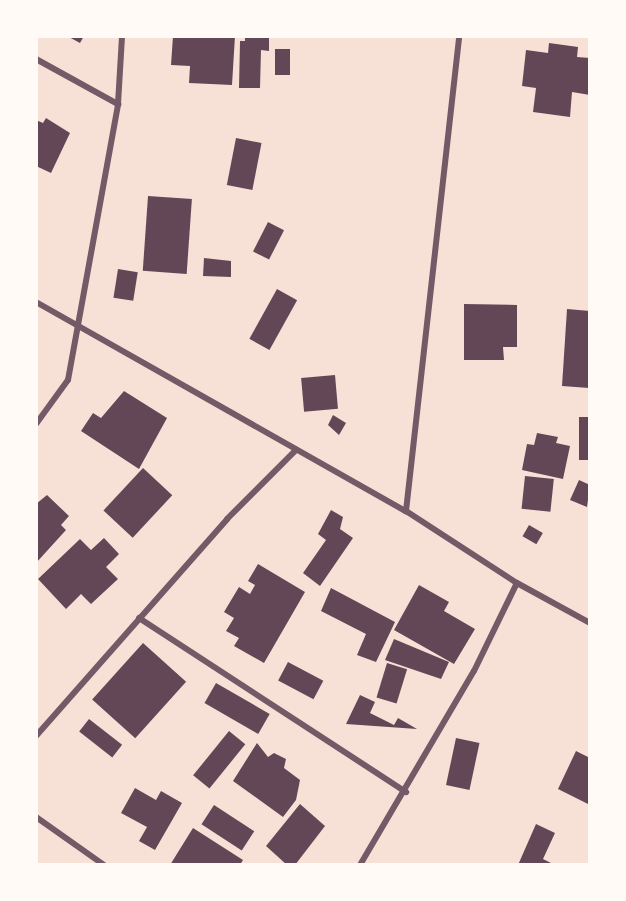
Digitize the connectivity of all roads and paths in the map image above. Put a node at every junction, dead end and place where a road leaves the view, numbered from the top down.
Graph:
1 (122, 36) edge
2 (459, 36) edge
3 (36, 59) edge
4 (118, 104) junction
5 (36, 302) edge
6 (78, 326) junction
7 (36, 424) edge
8 (296, 450) junction
9 (406, 511) junction
10 (517, 583) junction
11 (139, 618) junction
12 (590, 623) edge
13 (36, 736) edge
14 (406, 792) junction
15 (36, 817) edge
16 (104, 865) edge
17 (360, 865) edge

1 - 4 street
2 - 9 street
3 - 4 street
4 - 6 street
5 - 6 street
6 - 7 street
6 - 8 street
8 - 9 street
8 - 11 street
9 - 10 street
10 - 12 street
10 - 14 street
11 - 13 street
11 - 14 street
14 - 17 street
15 - 16 street

